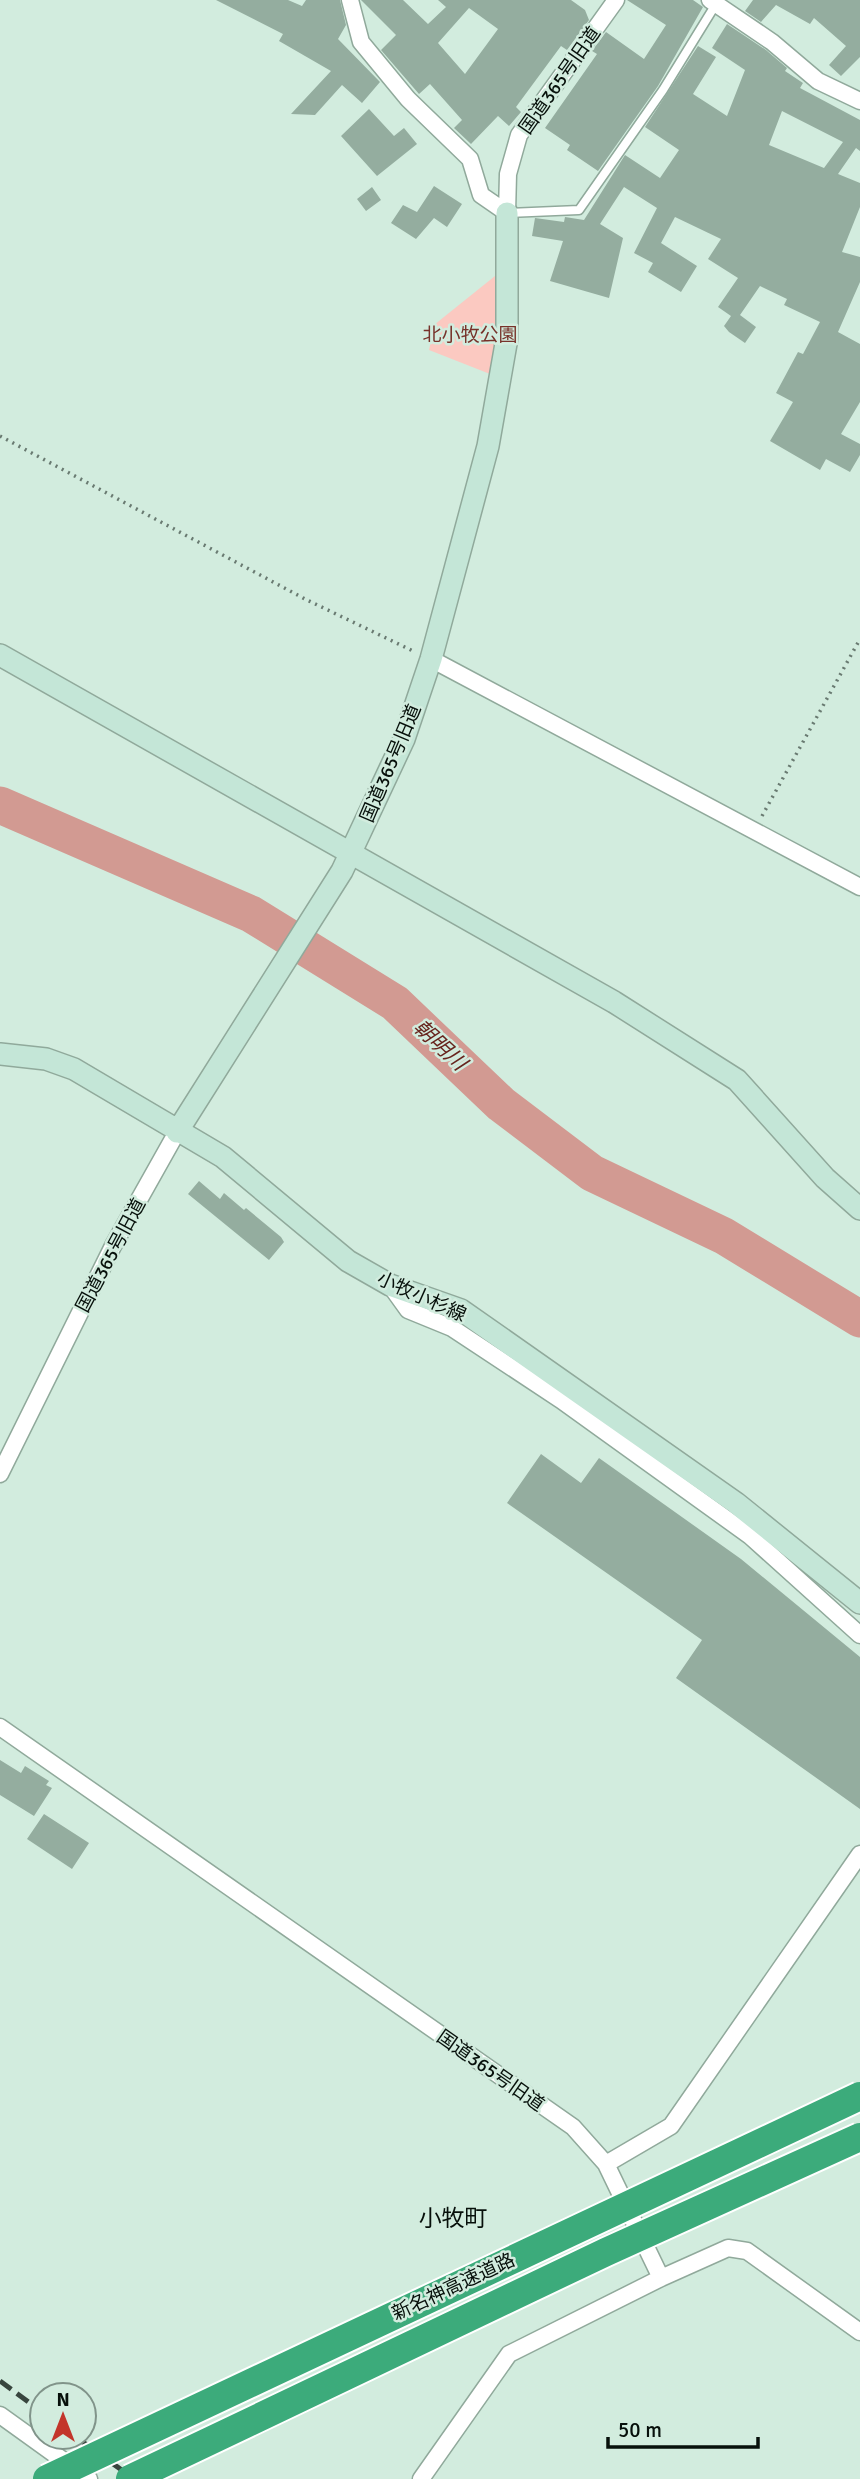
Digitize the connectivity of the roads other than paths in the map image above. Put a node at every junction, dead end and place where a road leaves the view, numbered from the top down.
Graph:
1 (350, 0) edge
2 (609, 2) edge
3 (724, 4) edge
4 (860, 101) edge
5 (507, 213) junction
6 (0, 655) edge
7 (431, 659) junction
8 (346, 863) junction
9 (860, 887) edge
10 (0, 1054) edge
11 (181, 1126) junction
12 (860, 1209) edge
13 (390, 1285) junction
14 (0, 1474) edge
15 (860, 1603) edge
16 (860, 1635) edge
17 (0, 1727) edge
18 (860, 1854) edge
19 (860, 2096) edge
20 (860, 2137) edge
21 (607, 2164) junction
22 (661, 2278) junction
23 (860, 2332) edge
24 (0, 2415) edge
25 (47, 2479) edge
26 (89, 2479) edge
27 (130, 2479) edge
28 (421, 2479) edge

1 - 5 street
2 - 5 street, 国道365号旧道
3 - 4 street
3 - 5 lane
5 - 7 street, 国道365号旧道
6 - 8 street
7 - 8 street, 国道365号旧道
7 - 9 street
8 - 11 street, 国道365号旧道
8 - 12 street
10 - 11 street, 小牧小杉線
11 - 13 street, 小牧小杉線
11 - 14 street, 国道365号旧道
13 - 15 street, 小牧小杉線
13 - 16 street
17 - 21 street, 国道365号旧道
18 - 21 street
19 - 25 highway, 新名神高速道路, bridge
20 - 27 highway, 新名神高速道路, bridge
21 - 22 street, 国道365号旧道
22 - 23 street
22 - 28 street
24 - 26 street

